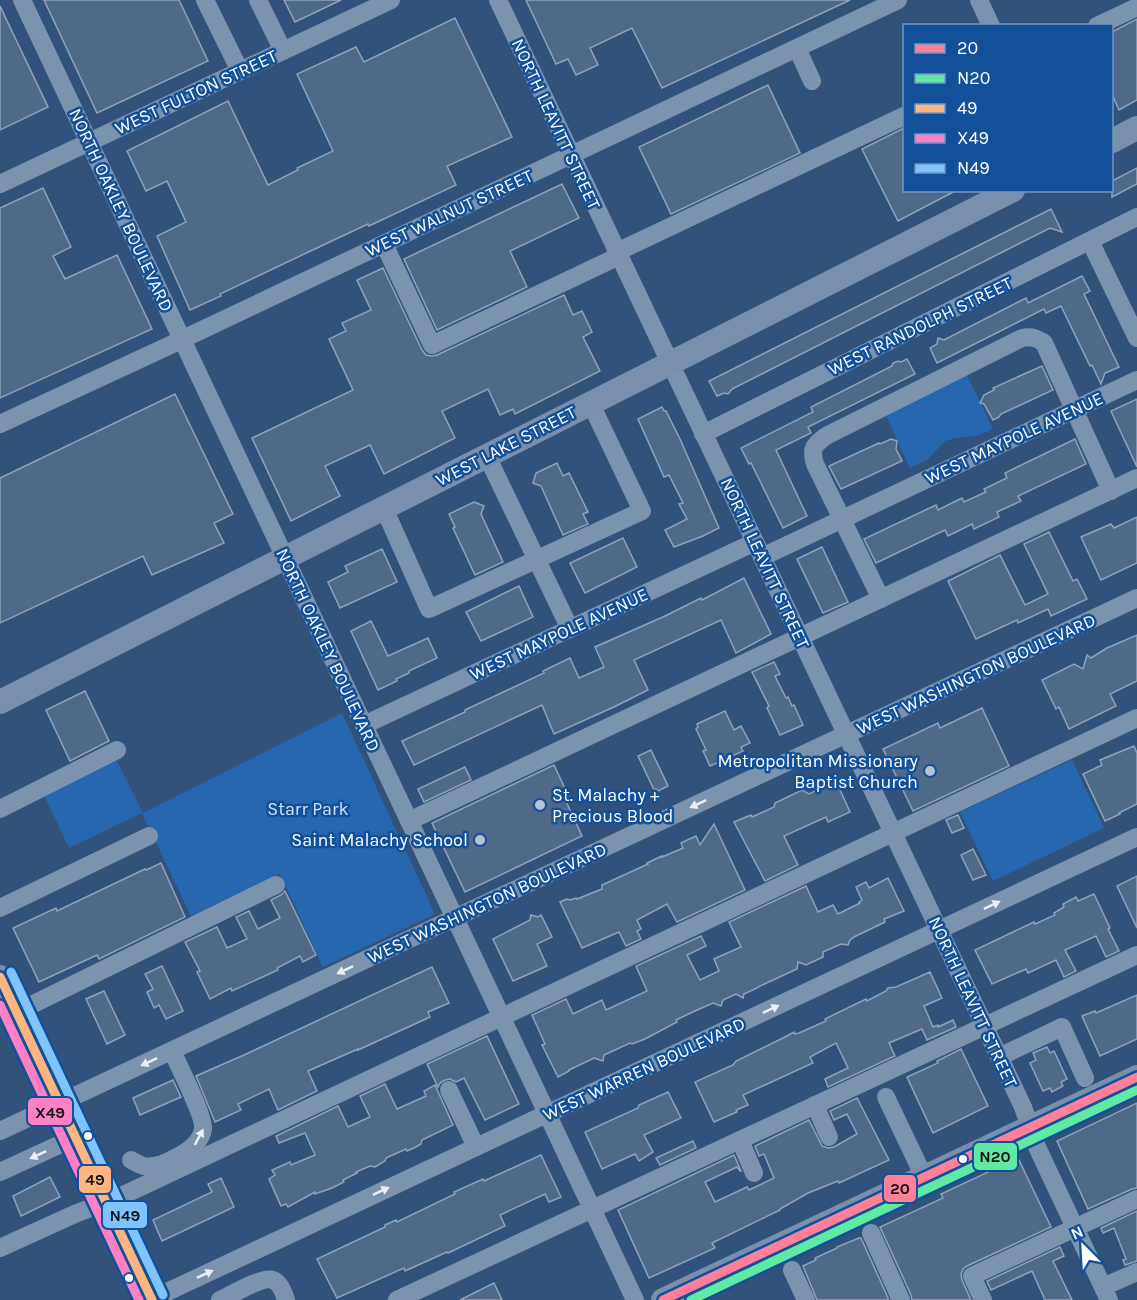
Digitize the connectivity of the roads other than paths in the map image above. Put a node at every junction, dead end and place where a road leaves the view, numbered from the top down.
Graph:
1 (22, 0) edge
2 (205, 0) edge
3 (258, 0) edge
4 (498, 0) edge
5 (898, 0) edge
6 (979, 0) edge
7 (386, 1) edge
8 (1137, 7) edge
9 (990, 24) edge
10 (1101, 24) edge
11 (797, 48) junction
12 (283, 51) junction
13 (240, 71) junction
14 (812, 81) dead end
15 (903, 116) edge
16 (1137, 128) edge
17 (1113, 140) edge
18 (89, 142) junction
19 (571, 155) junction
20 (0, 184) edge
21 (1009, 192) edge
22 (1137, 217) edge
23 (1090, 241) junction
24 (384, 244) junction
25 (618, 254) junction
26 (1137, 338) edge
27 (182, 340) junction
28 (670, 364) junction
29 (1137, 380) edge
30 (591, 404) junction
31 (1074, 409) junction
32 (0, 424) edge
33 (703, 434) junction
34 (488, 456) junction
35 (1137, 478) edge
36 (1111, 491) junction
37 (384, 508) junction
38 (843, 519) junction
39 (758, 549) junction
40 (285, 558) junction
41 (537, 560) junction
42 (1137, 598) edge
43 (881, 599) junction
44 (570, 629) junction
45 (800, 637) junction
46 (0, 702) edge
47 (1137, 718) edge
48 (364, 725) junction
49 (846, 735) junction
50 (117, 750) dead end
51 (0, 809) edge
52 (409, 820) junction
53 (893, 834) junction
54 (149, 836) dead end
55 (1137, 837) edge
56 (276, 885) dead end
57 (0, 908) edge
58 (455, 918) junction
59 (939, 930) junction
60 (1137, 955) edge
61 (0, 977) edge
62 (17, 1012) junction
63 (502, 1017) junction
64 (984, 1026) junction
65 (172, 1051) junction
66 (999, 1057) junction
67 (1137, 1077) edge
68 (1085, 1078) dead end
69 (449, 1090) dead end
70 (886, 1097) dead end
71 (60, 1103) junction
72 (815, 1105) junction
73 (547, 1114) junction
74 (1030, 1127) junction
75 (0, 1131) edge
76 (76, 1137) junction
77 (830, 1137) dead end
78 (740, 1140) junction
79 (476, 1147) junction
80 (131, 1160) dead end
81 (0, 1172) edge
82 (754, 1173) dead end
83 (924, 1177) junction
84 (1137, 1199) edge
85 (106, 1202) junction
86 (592, 1209) junction
87 (1076, 1228) junction
88 (871, 1233) dead end
89 (0, 1248) edge
90 (792, 1270) dead end
91 (1137, 1272) edge
92 (1106, 1294) edge
93 (152, 1300) edge
94 (220, 1300) edge
95 (286, 1300) edge
96 (397, 1300) edge
97 (635, 1300) edge
98 (663, 1300) edge
99 (806, 1300) edge
100 (901, 1300) edge
101 (983, 1300) edge

1 - 18 street, NORTH OAKLEY BOULEVARD
2 - 13 street
3 - 12 street
4 - 19 street, NORTH LEAVITT STREET
5 - 11 street, WEST WALNUT STREET
6 - 9 street
7 - 12 street, WEST FULTON STREET
8 - 10 street
11 - 14 street
11 - 19 street, WEST WALNUT STREET
12 - 13 street, WEST FULTON STREET
13 - 18 street, WEST FULTON STREET
15 - 25 street
16 - 17 main road
18 - 20 street, WEST FULTON STREET
18 - 27 street, NORTH OAKLEY BOULEVARD
19 - 24 street, WEST WALNUT STREET
19 - 25 street, NORTH LEAVITT STREET
21 - 28 main road, WEST LAKE STREET
22 - 23 street, WEST RANDOLPH STREET
23 - 26 street
23 - 33 street, WEST RANDOLPH STREET
24 - 25 street
24 - 27 street, WEST WALNUT STREET
25 - 28 street, NORTH LEAVITT STREET
27 - 32 street, WEST WALNUT STREET
27 - 40 street, NORTH OAKLEY BOULEVARD
28 - 30 main road, WEST LAKE STREET
28 - 33 street, NORTH LEAVITT STREET
29 - 31 street, WEST MAYPOLE AVENUE
30 - 34 main road, WEST LAKE STREET
30 - 41 street
31 - 36 street
31 - 38 street, WEST MAYPOLE AVENUE
31 - 38 street
33 - 39 street, NORTH LEAVITT STREET
34 - 37 main road, WEST LAKE STREET
34 - 41 street
35 - 36 street
36 - 43 street
37 - 40 main road, WEST LAKE STREET
37 - 41 street
38 - 39 street, WEST MAYPOLE AVENUE
38 - 43 street
39 - 44 street, WEST MAYPOLE AVENUE
39 - 45 street, NORTH LEAVITT STREET
40 - 46 main road, WEST LAKE STREET
40 - 48 street, NORTH OAKLEY BOULEVARD
41 - 44 street
42 - 49 street, WEST WASHINGTON BOULEVARD
43 - 45 street
44 - 48 street, WEST MAYPOLE AVENUE
45 - 49 street, NORTH LEAVITT STREET
45 - 52 street
47 - 53 street
48 - 52 street, NORTH OAKLEY BOULEVARD
49 - 53 street, NORTH LEAVITT STREET
49 -> 58 street, WEST WASHINGTON BOULEVARD
50 - 51 street
52 - 58 street, NORTH OAKLEY BOULEVARD
53 - 59 street, NORTH LEAVITT STREET
53 - 63 street
54 - 57 street
59 -> 55 street, WEST WARREN BOULEVARD
56 - 62 street
58 - 63 street, NORTH OAKLEY BOULEVARD
58 -> 65 street, WEST WASHINGTON BOULEVARD
59 - 64 street, NORTH LEAVITT STREET
73 -> 59 street, WEST WARREN BOULEVARD
60 - 64 street
61 - 62 main road
62 - 71 main road
63 - 73 street, NORTH OAKLEY BOULEVARD
63 - 85 street
64 - 66 street, NORTH LEAVITT STREET
64 - 72 street
65 -> 71 street, WEST WASHINGTON BOULEVARD
80 -> 65 street
66 - 68 street
66 - 74 street, NORTH LEAVITT STREET
67 - 74 main road
69 - 79 street
70 - 83 street
71 - 75 street, WEST WASHINGTON BOULEVARD
71 - 76 main road
72 - 77 street
72 - 78 street
73 - 79 street, WEST WARREN BOULEVARD
73 - 86 street, NORTH OAKLEY BOULEVARD
74 - 83 main road
74 - 87 street, NORTH LEAVITT STREET
76 -> 81 street
76 - 85 main road
78 - 82 street
78 - 86 street
93 -> 79 street, WEST WARREN BOULEVARD
83 - 98 main road
84 - 87 street
85 - 89 street
85 - 93 main road
86 - 96 street
86 - 97 street, NORTH OAKLEY BOULEVARD
87 - 92 street, NORTH LEAVITT STREET
87 - 101 street
88 - 100 street
90 - 99 street
91 - 92 street
94 - 95 street

